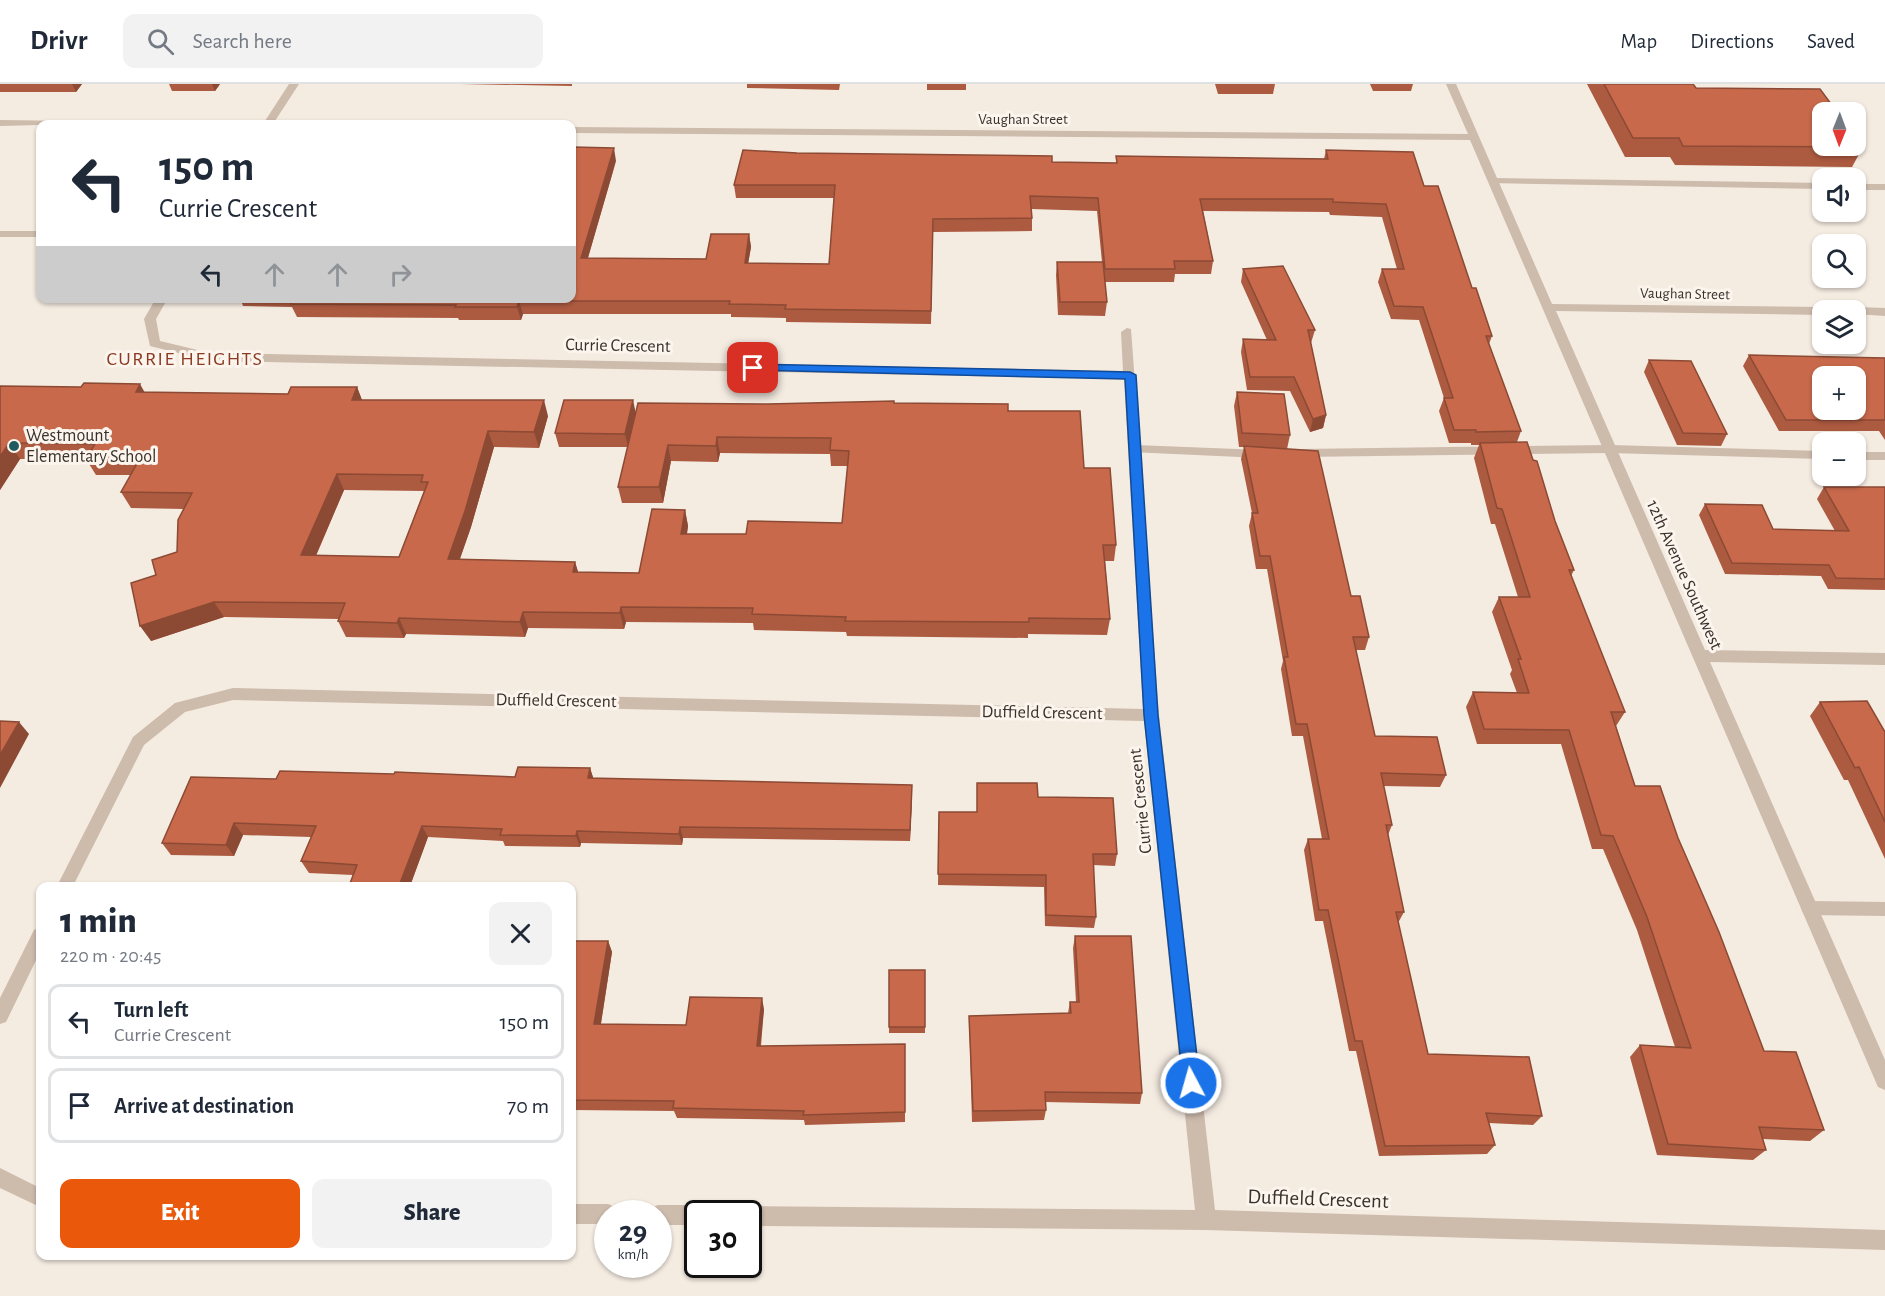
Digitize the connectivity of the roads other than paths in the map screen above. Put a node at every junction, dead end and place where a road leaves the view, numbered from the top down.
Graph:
1 (294, 84) edge
2 (1451, 84) edge
3 (271, 120) edge
4 (0, 123) edge
5 (36, 123) edge
6 (576, 130) edge
7 (1474, 137) junction
8 (1493, 181) junction
9 (1812, 186) edge
10 (1866, 187) edge
11 (1885, 187) edge
12 (0, 234) edge
13 (36, 234) edge
14 (159, 303) edge
15 (1548, 308) junction
16 (1812, 311) edge
17 (1866, 311) edge
18 (1885, 312) edge
19 (1127, 332) dead end
20 (1130, 375) junction
21 (1135, 449) junction
22 (1610, 449) junction
23 (1812, 455) edge
24 (1866, 456) edge
25 (1885, 456) edge
26 (1700, 656) junction
27 (1885, 659) edge
28 (1151, 715) junction
29 (67, 882) edge
30 (1809, 908) junction
31 (1885, 909) edge
32 (36, 943) edge
33 (0, 1016) edge
34 (1885, 1081) edge
35 (0, 1178) edge
36 (36, 1196) edge
37 (576, 1214) edge
38 (594, 1214) edge
39 (762, 1216) edge
40 (1206, 1220) junction
41 (1885, 1240) edge

1 - 3 street
2 - 7 street, 12th Avenue Southwest
4 - 5 street
6 - 7 street, Vaughan Street
7 - 8 street, 12th Avenue Southwest
8 - 9 street
8 - 15 street, 12th Avenue Southwest
10 - 11 street
12 - 13 street
14 - 20 street, Currie Crescent
15 - 16 street, Vaughan Street
15 - 22 street, 12th Avenue Southwest
17 - 18 street
19 - 20 street, Currie Crescent
20 - 21 street, Currie Crescent
21 - 22 street
21 - 28 street, Currie Crescent
22 - 23 street
22 - 26 street, 12th Avenue Southwest
24 - 25 street
26 - 27 street
26 - 30 street, 12th Avenue Southwest
28 - 29 street, Duffield Crescent
28 - 40 street, Currie Crescent
30 - 31 street
30 - 34 street, 12th Avenue Southwest
32 - 33 street
35 - 36 street
37 - 38 street
39 - 40 street, Duffield Crescent
40 - 41 street, Duffield Crescent

